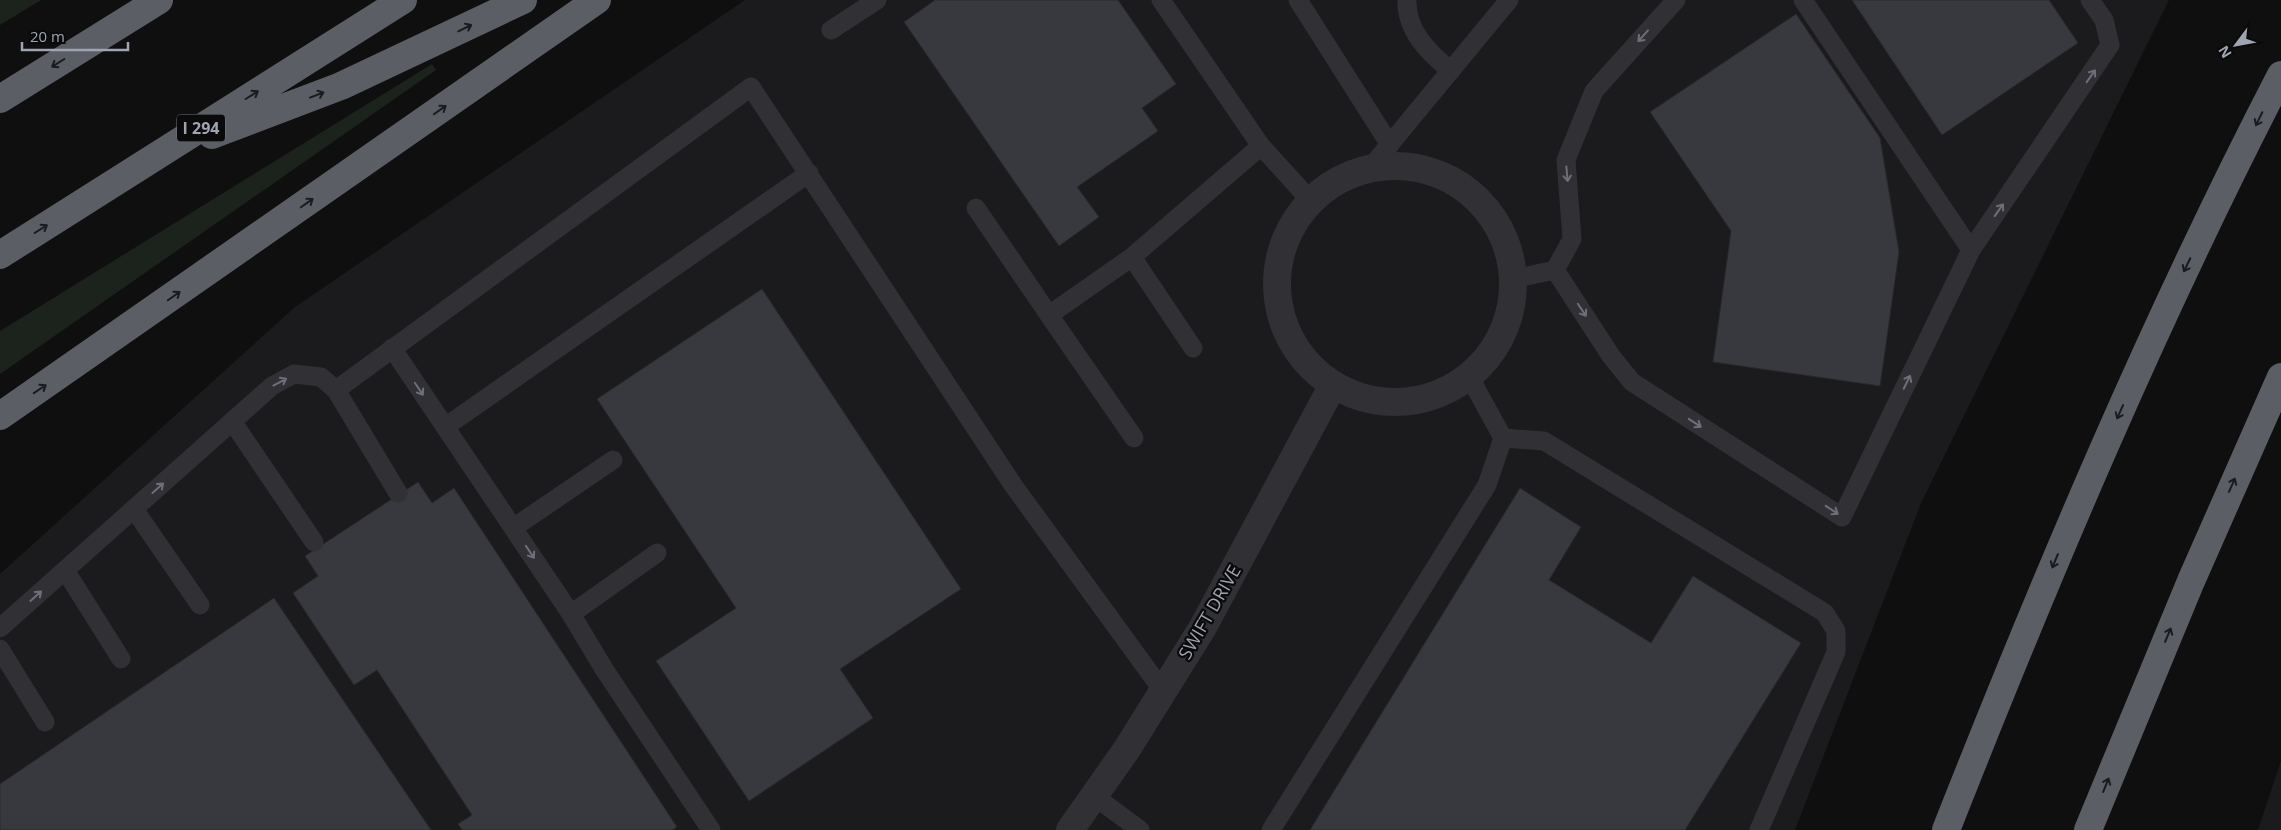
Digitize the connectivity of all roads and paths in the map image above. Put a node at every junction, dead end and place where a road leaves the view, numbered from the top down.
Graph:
1 (158, 0) edge
2 (403, 0) edge
3 (523, 0) edge
4 (597, 0) edge
5 (877, 0) edge
6 (1161, 0) edge
7 (1298, 0) edge
8 (1407, 0) edge
9 (1509, 0) edge
10 (1676, 0) edge
11 (1803, 0) edge
12 (2090, 0) edge
13 (831, 30) dead end
14 (1451, 71) junction
15 (2281, 75) edge
16 (0, 99) edge
17 (1390, 145) junction
18 (1261, 146) junction
19 (157, 156) junction
20 (1371, 167) junction
21 (809, 173) junction
22 (1310, 200) junction
23 (976, 208) dead end
24 (1971, 250) junction
25 (0, 255) edge
26 (1132, 257) junction
27 (1555, 270) junction
28 (1513, 279) junction
29 (1049, 315) junction
30 (392, 348) junction
31 (1193, 348) dead end
32 (1469, 376) junction
33 (2281, 377) edge
34 (1333, 386) junction
35 (336, 390) junction
36 (0, 416) edge
37 (232, 421) junction
38 (445, 427) junction
39 (1134, 438) dead end
40 (1504, 438) junction
41 (613, 460) dead end
42 (398, 493) dead end
43 (134, 509) junction
44 (513, 528) junction
45 (314, 542) dead end
46 (657, 553) dead end
47 (65, 570) junction
48 (200, 605) dead end
49 (571, 614) junction
50 (0, 628) edge
51 (0, 650) edge
52 (121, 658) dead end
53 (1163, 691) junction
54 (45, 722) dead end
55 (1094, 796) junction
56 (711, 830) edge
57 (1070, 830) edge
58 (1140, 830) edge
59 (1271, 830) edge
60 (1760, 830) edge
61 (1946, 830) edge
62 (2088, 830) edge

1 -> 16 highway
19 -> 2 highway, I 294
19 -> 3 highway
36 -> 4 highway
5 - 13 lane
6 - 18 lane
7 - 17 lane
8 - 14 lane
9 - 14 lane
10 -> 27 lane
11 - 24 lane
24 -> 12 lane
14 - 17 lane
15 -> 61 highway
17 - 20 lane
18 - 22 lane
18 - 26 lane
25 -> 19 highway, I 294
20 - 22 street
20 - 28 street
21 - 30 lane
21 - 38 lane
21 - 53 lane
22 - 34 street
23 - 29 lane
27 -> 24 lane
26 - 29 lane
26 - 31 lane
27 - 28 lane
28 - 32 street
29 - 39 lane
30 - 35 lane
30 -> 38 lane
32 - 34 street
32 - 40 lane
62 -> 33 highway
34 - 53 street, SWIFT DRIVE
37 -> 35 lane
35 - 42 lane
43 -> 37 lane
37 - 45 lane
38 - 44 lane
40 - 59 lane
40 - 60 lane
41 - 44 lane
43 - 47 lane
43 - 48 lane
44 -> 49 lane
46 - 49 lane
50 -> 47 lane
47 - 52 lane
49 - 56 lane
51 - 54 lane
53 - 55 street, SWIFT DRIVE
55 - 57 street, SWIFT DRIVE
55 - 58 lane

